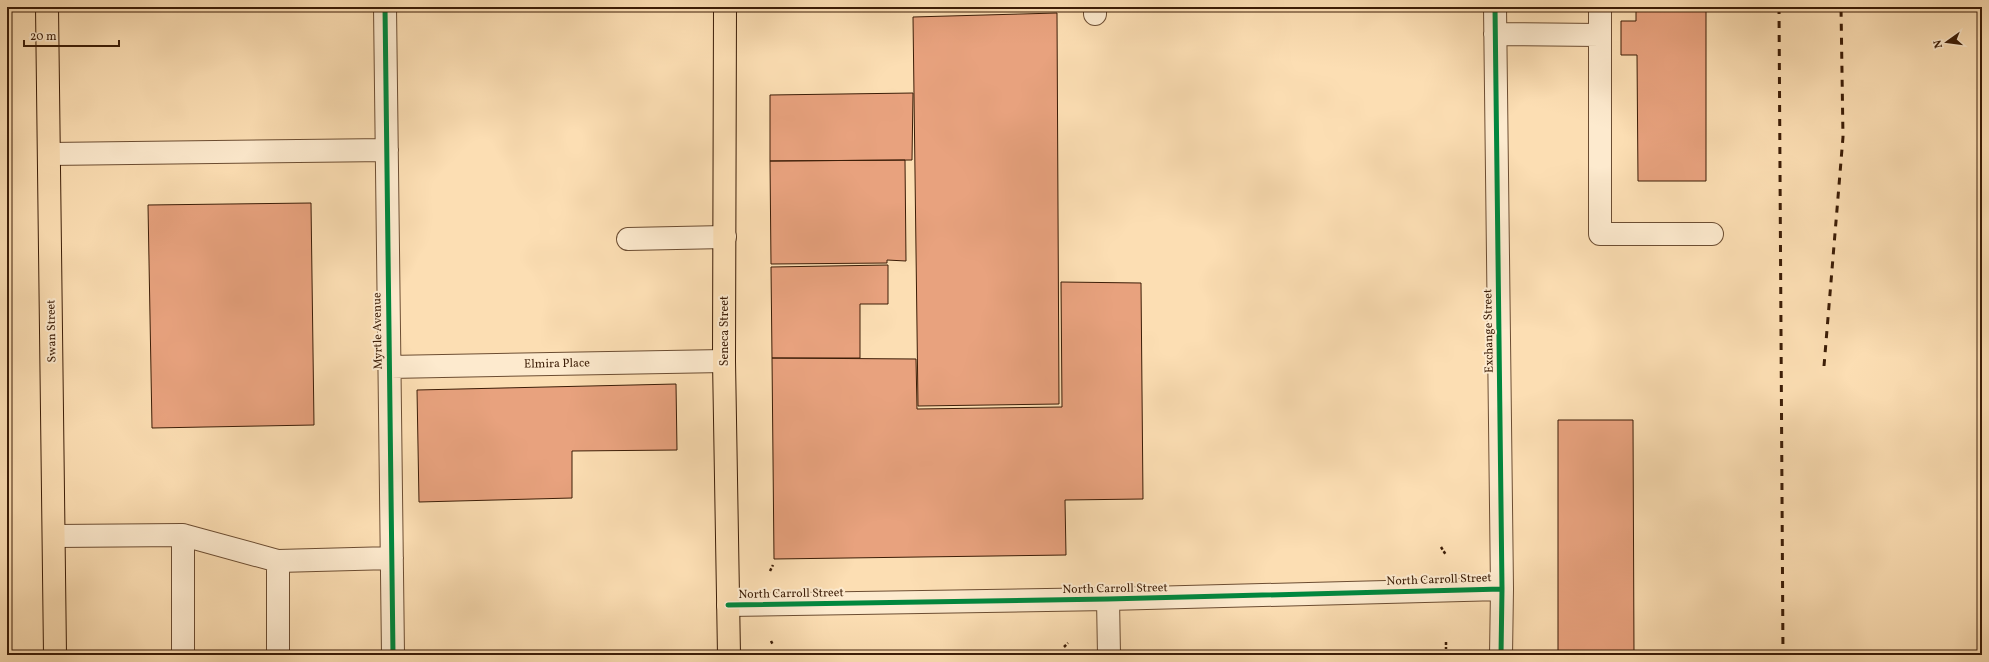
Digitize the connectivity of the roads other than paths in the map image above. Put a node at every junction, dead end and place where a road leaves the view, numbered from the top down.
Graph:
1 (47, 7) edge
2 (385, 7) edge
3 (725, 7) edge
4 (1495, 7) edge
5 (1600, 7) edge
6 (1495, 34) junction
7 (1600, 35) junction
8 (387, 150) junction
9 (49, 154) junction
10 (1712, 234) dead end
11 (724, 237) junction
12 (628, 238) dead end
13 (724, 361) junction
14 (389, 367) junction
15 (55, 536) junction
16 (183, 536) junction
17 (392, 558) junction
18 (278, 561) junction
19 (1502, 589) junction
20 (1108, 599) junction
21 (728, 604) junction
22 (55, 655) edge
23 (183, 655) edge
24 (278, 655) edge
25 (393, 655) edge
26 (729, 655) edge
27 (1109, 655) edge
28 (1501, 655) edge

1 - 9 main road, Swan Street
2 - 8 street, Myrtle Avenue
3 - 11 main road, Seneca Street
4 - 6 street, Exchange Street
5 - 7 street
6 - 7 street
6 - 19 street, Exchange Street
7 - 10 street
8 - 9 street
8 - 14 street, Myrtle Avenue
9 - 15 main road, Swan Street
11 - 12 street
11 - 13 main road, Seneca Street
13 - 14 street, Elmira Place
13 - 21 main road, Seneca Street
14 - 17 street, Myrtle Avenue
15 - 16 street
15 - 22 main road, Swan Street
16 - 18 street
16 - 23 street
17 - 18 street
17 - 25 street, Myrtle Avenue
18 - 24 street
19 - 20 street, North Carroll Street
19 - 28 street, Exchange Street
20 - 21 street, North Carroll Street
20 - 27 street
21 - 26 main road, Seneca Street

